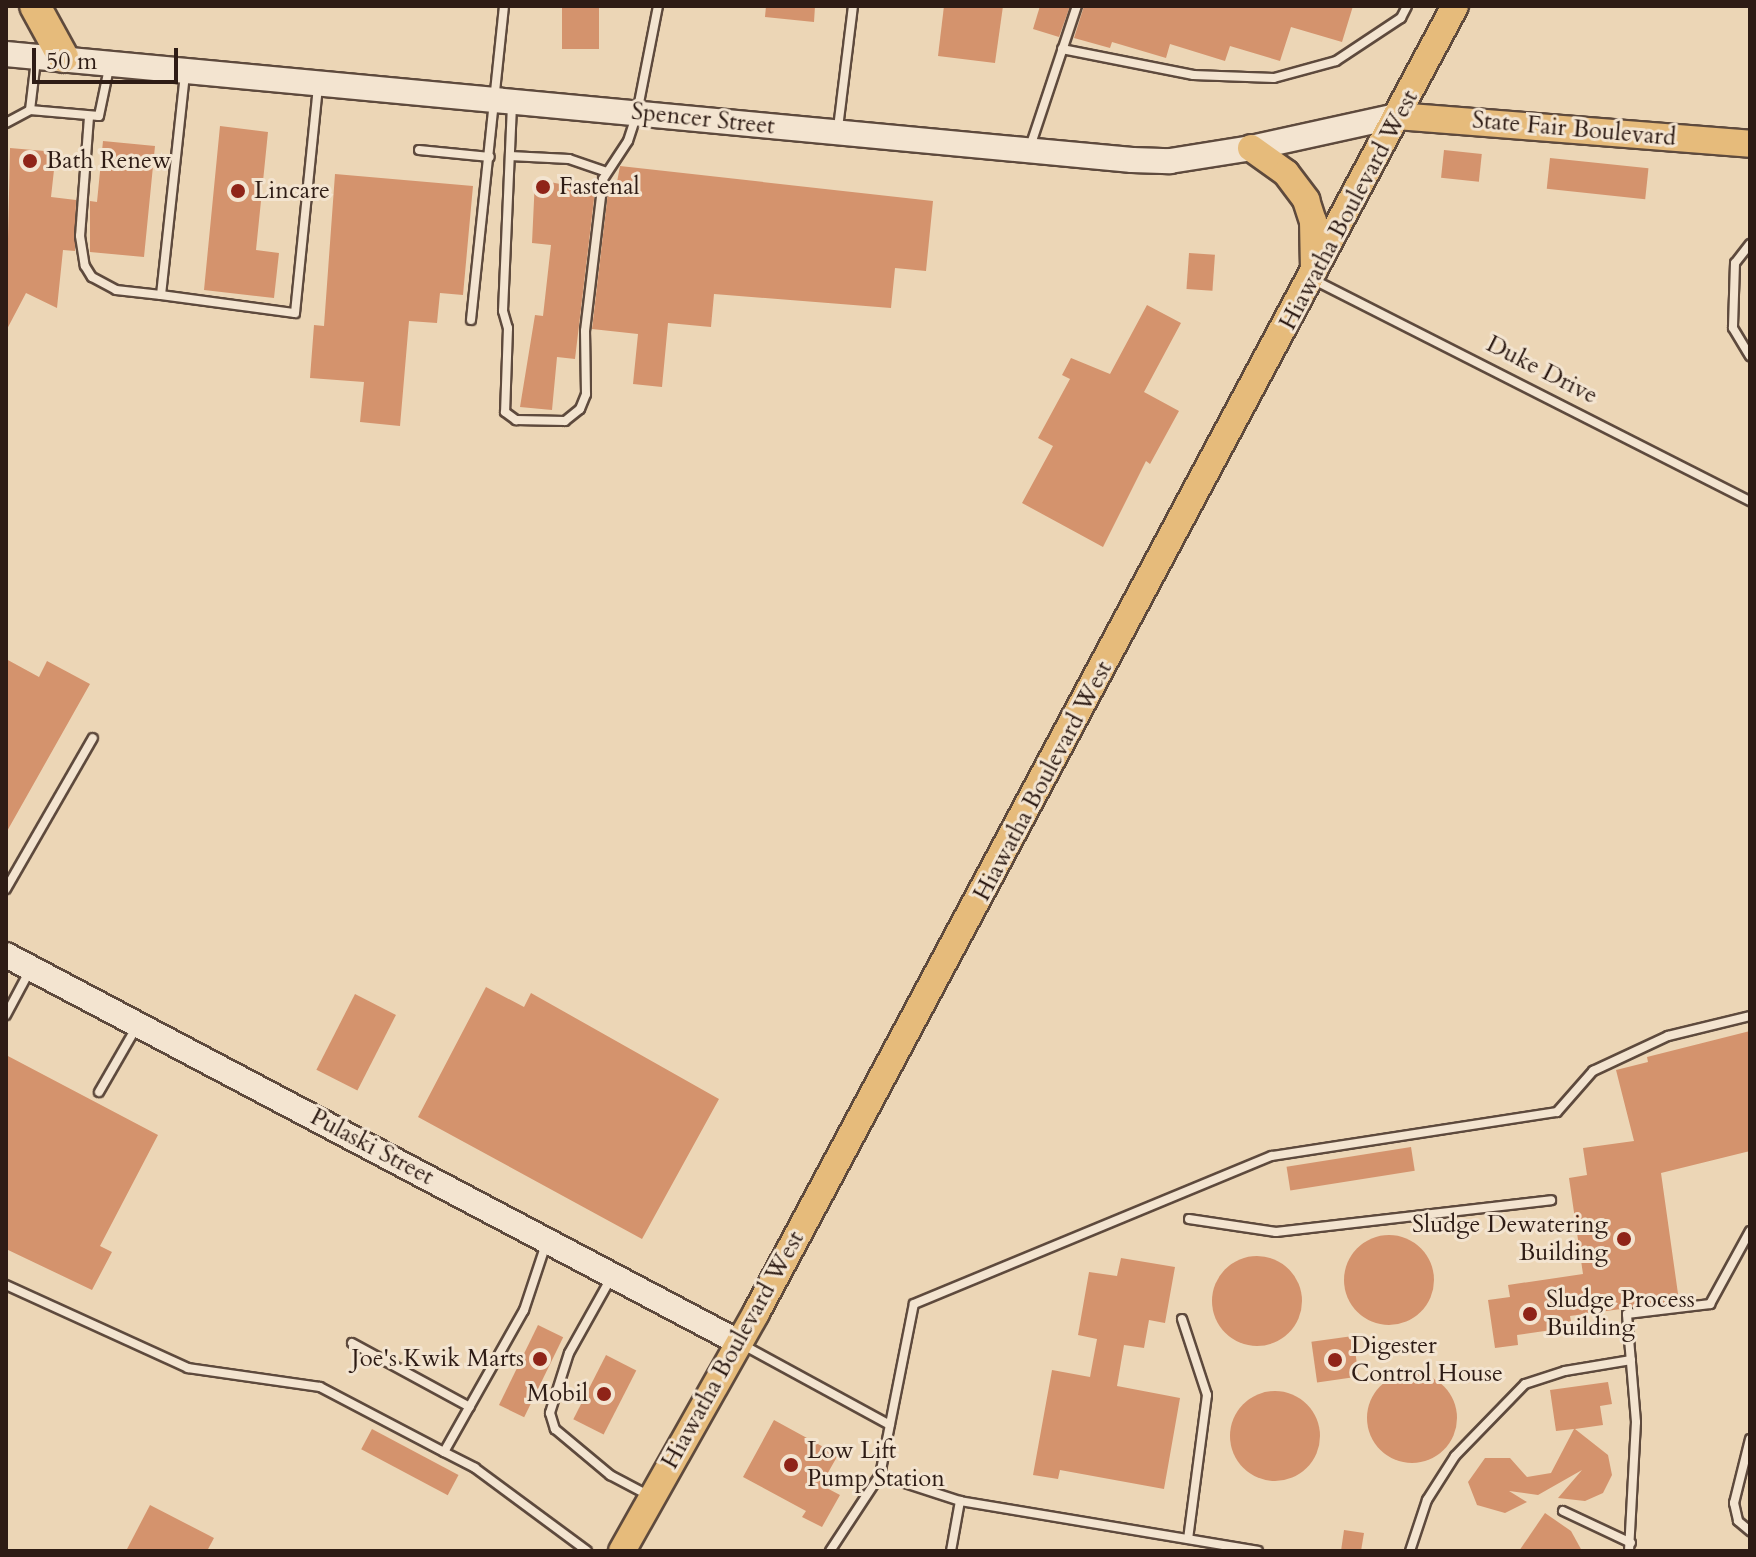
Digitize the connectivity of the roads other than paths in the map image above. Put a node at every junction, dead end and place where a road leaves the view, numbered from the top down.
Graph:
1 (35, 6) edge
2 (504, 6) edge
3 (658, 6) edge
4 (853, 6) edge
5 (1077, 6) edge
6 (1407, 6) edge
7 (1455, 6) edge
8 (1062, 49) junction
9 (6, 54) edge
10 (50, 56) junction
11 (109, 62) junction
12 (185, 69) junction
13 (318, 82) junction
14 (505, 100) junction
15 (30, 110) junction
16 (637, 113) junction
17 (1397, 116) junction
18 (89, 117) junction
19 (6, 123) edge
20 (838, 132) junction
21 (1750, 144) edge
22 (1251, 148) junction
23 (419, 150) dead end
24 (1029, 151) junction
25 (510, 156) junction
26 (490, 157) junction
27 (607, 172) junction
28 (1750, 244) edge
29 (1313, 280) junction
30 (161, 295) junction
31 (471, 320) dead end
32 (1750, 356) edge
33 (1750, 501) edge
34 (93, 738) dead end
35 (6, 889) edge
36 (6, 955) edge
37 (32, 968) junction
38 (6, 1015) edge
39 (1750, 1016) edge
40 (139, 1024) junction
41 (99, 1092) dead end
42 (1551, 1200) dead end
43 (1189, 1219) dead end
44 (1750, 1231) edge
45 (548, 1239) junction
46 (613, 1274) junction
47 (6, 1285) edge
48 (1182, 1319) dead end
49 (738, 1342) junction
50 (352, 1343) dead end
51 (1631, 1360) junction
52 (470, 1407) junction
53 (890, 1425) junction
54 (1750, 1439) edge
55 (444, 1452) junction
56 (880, 1475) junction
57 (651, 1497) junction
58 (960, 1501) junction
59 (1563, 1511) dead end
60 (1750, 1531) edge
61 (1188, 1539) junction
62 (1630, 1547) edge
63 (587, 1551) edge
64 (622, 1551) edge
65 (830, 1551) edge
66 (951, 1551) edge
67 (1258, 1551) edge
68 (1410, 1551) edge

1 - 10 highway
2 - 14 lane
3 - 16 lane
4 - 20 lane
5 - 8 lane
6 - 8 lane
7 - 17 main road, Hiawatha Boulevard West
8 - 24 lane
9 - 10 main road, Spencer Street
10 - 11 main road, Spencer Street
10 - 15 lane
11 - 12 main road, Spencer Street
11 - 18 lane
12 - 13 main road, Spencer Street
12 - 30 lane
13 - 14 main road, Spencer Street
13 - 30 lane
14 - 16 main road, Spencer Street
14 - 25 lane
14 - 26 lane
15 - 18 lane
15 - 19 lane
16 - 20 main road, Spencer Street
16 - 27 lane
17 - 21 main road, State Fair Boulevard
17 - 22 main road, Spencer Street
17 - 29 main road, Hiawatha Boulevard West
18 - 30 lane
20 - 24 main road, Spencer Street
22 - 24 main road, Spencer Street
22 - 29 main road
23 - 26 lane
25 - 27 lane
25 - 27 lane
26 - 31 lane
28 - 32 lane
29 - 33 lane, Duke Drive
29 - 49 main road, Hiawatha Boulevard West
34 - 35 lane
36 - 37 main road, Pulaski Street
37 - 38 lane
37 - 40 main road, Pulaski Street
39 - 53 lane
40 - 41 lane
40 - 45 main road, Pulaski Street
42 - 43 lane
44 - 51 lane
45 - 46 main road, Pulaski Street
45 - 52 lane
46 - 49 main road, Pulaski Street
46 - 57 lane
47 - 55 lane
48 - 61 lane
49 - 53 lane
49 - 57 main road, Hiawatha Boulevard West
50 - 52 lane
51 - 62 lane
51 - 68 lane
52 - 55 lane
53 - 56 lane
54 - 60 lane
55 - 63 lane
56 - 58 lane
56 - 65 lane
57 - 64 main road, Hiawatha Boulevard West
58 - 61 lane
58 - 66 lane
59 - 62 lane
61 - 67 lane

